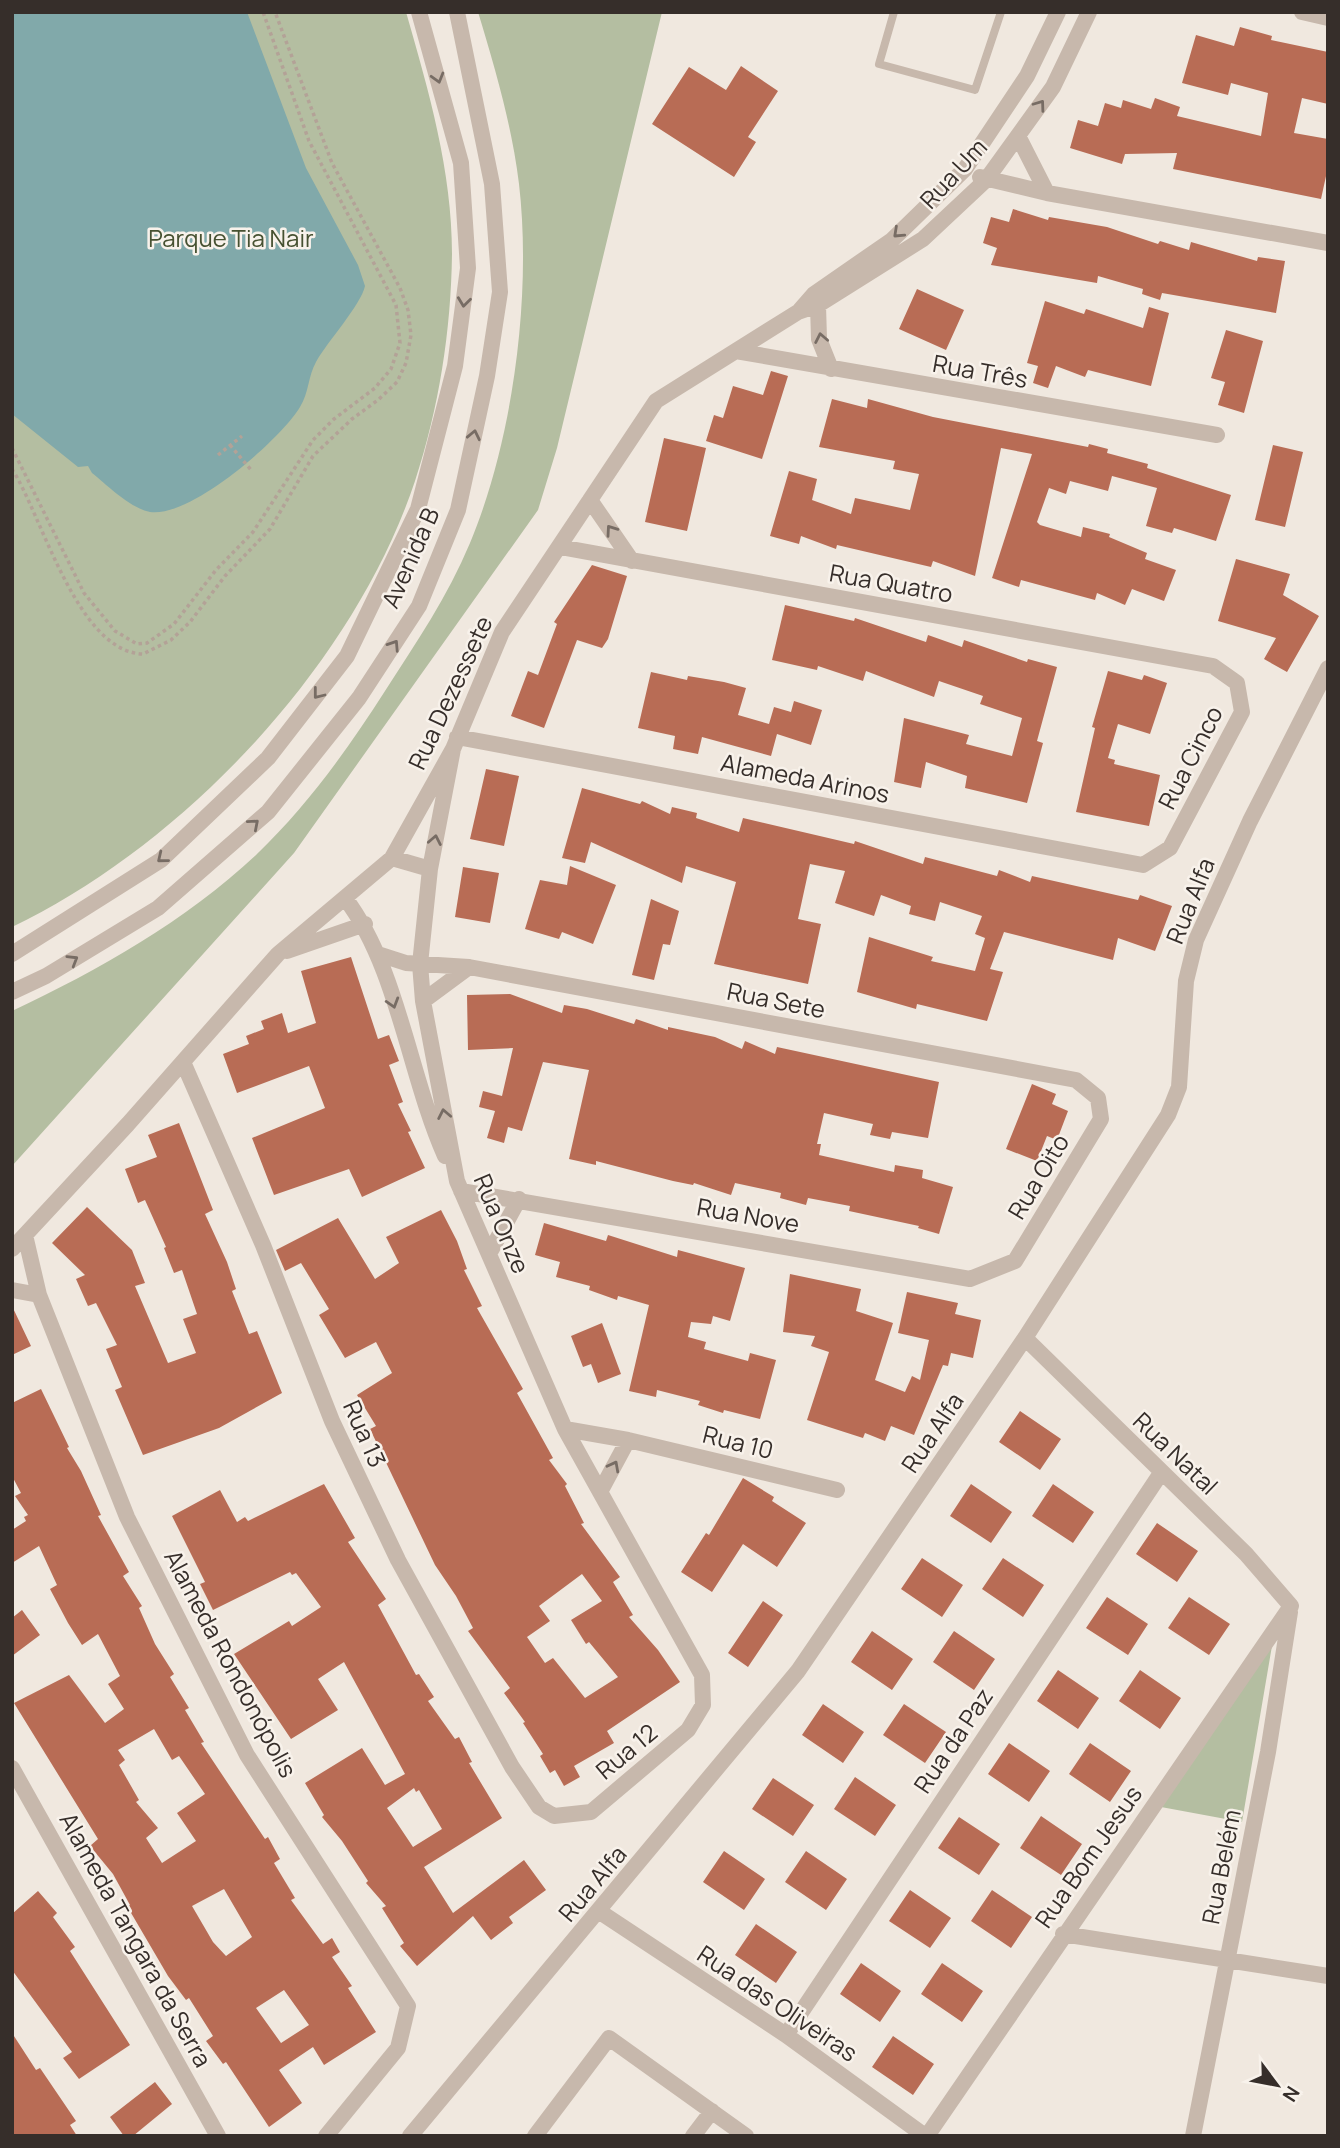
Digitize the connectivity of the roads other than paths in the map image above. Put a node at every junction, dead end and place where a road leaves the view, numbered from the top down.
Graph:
1 (419, 12) edge
2 (457, 12) edge
3 (894, 12) edge
4 (1001, 12) edge
5 (1058, 12) edge
6 (1088, 12) edge
7 (1302, 12) edge
8 (1328, 18) edge
9 (1018, 136) junction
10 (965, 169) junction
11 (986, 180) junction
12 (1047, 193) junction
13 (1328, 243) edge
14 (816, 300) junction
15 (736, 351) junction
16 (831, 369) junction
17 (1217, 435) dead end
18 (590, 500) junction
19 (560, 547) junction
20 (632, 561) junction
21 (1213, 666) joint
22 (1328, 668) edge
23 (455, 743) junction
24 (392, 858) junction
25 (1143, 865) joint
26 (430, 869) junction
27 (345, 898) junction
28 (365, 924) junction
29 (12, 954) edge
30 (278, 954) junction
31 (377, 954) junction
32 (421, 964) junction
33 (469, 967) junction
34 (12, 992) edge
35 (423, 1000) junction
36 (183, 1062) junction
37 (1076, 1080) joint
38 (459, 1186) junction
39 (519, 1199) junction
40 (25, 1235) junction
41 (12, 1249) edge
42 (489, 1254) junction
43 (970, 1279) joint
44 (12, 1290) edge
45 (39, 1295) junction
46 (1025, 1338) junction
47 (565, 1429) junction
48 (628, 1440) junction
49 (1161, 1473) junction
50 (837, 1490) dead end
51 (600, 1492) junction
52 (1291, 1606) junction
53 (702, 1675) joint
54 (12, 1768) edge
55 (539, 1807) joint
56 (600, 1912) junction
57 (1063, 1934) junction
58 (1227, 1960) junction
59 (1328, 1976) edge
60 (786, 2035) junction
61 (712, 2111) junction
62 (218, 2136) edge
63 (326, 2136) edge
64 (410, 2136) edge
65 (535, 2136) edge
66 (693, 2136) edge
67 (747, 2136) edge
68 (926, 2136) edge
69 (1193, 2136) edge

1 -> 29 street, Avenida B
34 -> 2 street, Avenida B
3 - 4 lane
5 - 10 street, Rua Um
9 -> 6 street, Rua Um
7 - 8 street
9 - 11 street, Rua Um
9 - 12 street
10 - 11 street
10 -> 14 street, Rua Um
11 - 12 street
11 - 14 street, Rua Um
12 - 13 street
14 - 15 street, Rua Um
16 -> 14 street
15 - 16 street, Rua Três
15 - 18 street, Rua Dezessete
16 - 17 street, Rua Três
18 - 19 street, Rua Dezessete
20 -> 18 street
19 - 20 street, Rua Quatro
19 - 23 street, Rua Dezessete
20 - 21 street, Rua Quatro
21 - 25 street, Rua Cinco
22 - 46 street, Rua Alfa
23 - 24 street, Rua Dezessete
23 - 25 street, Alameda Arinos
26 -> 23 street, Rua Onze
24 - 26 street
24 - 27 street, Rua Dezessete
26 - 32 street, Rua Onze
27 - 28 street
27 - 30 street, Rua Dezessete
28 - 30 street, Rua Dezessete
28 - 31 street
30 - 36 street, Rua Dezessete
31 - 32 street, Rua Sete
31 -> 38 street
32 - 33 street, Rua Sete
32 - 35 street, Rua Onze
33 - 35 street
33 - 37 street, Rua Sete
38 -> 35 street, Rua Onze
36 - 40 street, Rua Dezessete
36 - 55 street, Rua 13
37 - 43 street, Rua Oito
38 - 39 street, Rua Nove
38 - 42 street, Rua Onze
39 - 42 street
39 - 43 street, Rua Nove
40 - 41 street, Rua Dezessete
40 - 45 street, Alameda Rondonópolis
42 - 47 street, Rua Onze
44 - 45 street
45 - 63 street, Alameda Rondonópolis
46 - 49 street, Rua Natal
46 - 56 street, Rua Alfa
47 - 48 street, Rua 10
47 - 51 street, Rua Onze
48 - 50 street, Rua 10
51 -> 48 street
49 - 52 street, Rua Natal
49 - 60 street, Rua da Paz
51 - 53 street, Rua Onze
52 - 57 street, Rua Bom Jesus
52 - 58 street, Rua Belém
53 - 55 street, Rua 12
54 - 62 street, Alameda Tangara da Serra
56 - 60 street, Rua das Oliveiras
56 - 64 street, Rua Alfa
57 - 58 street
57 - 68 street, Rua Bom Jesus
58 - 59 street
58 - 69 street, Rua Belém
60 - 68 street, Rua das Oliveiras
61 - 65 street
61 - 66 street
61 - 67 street

